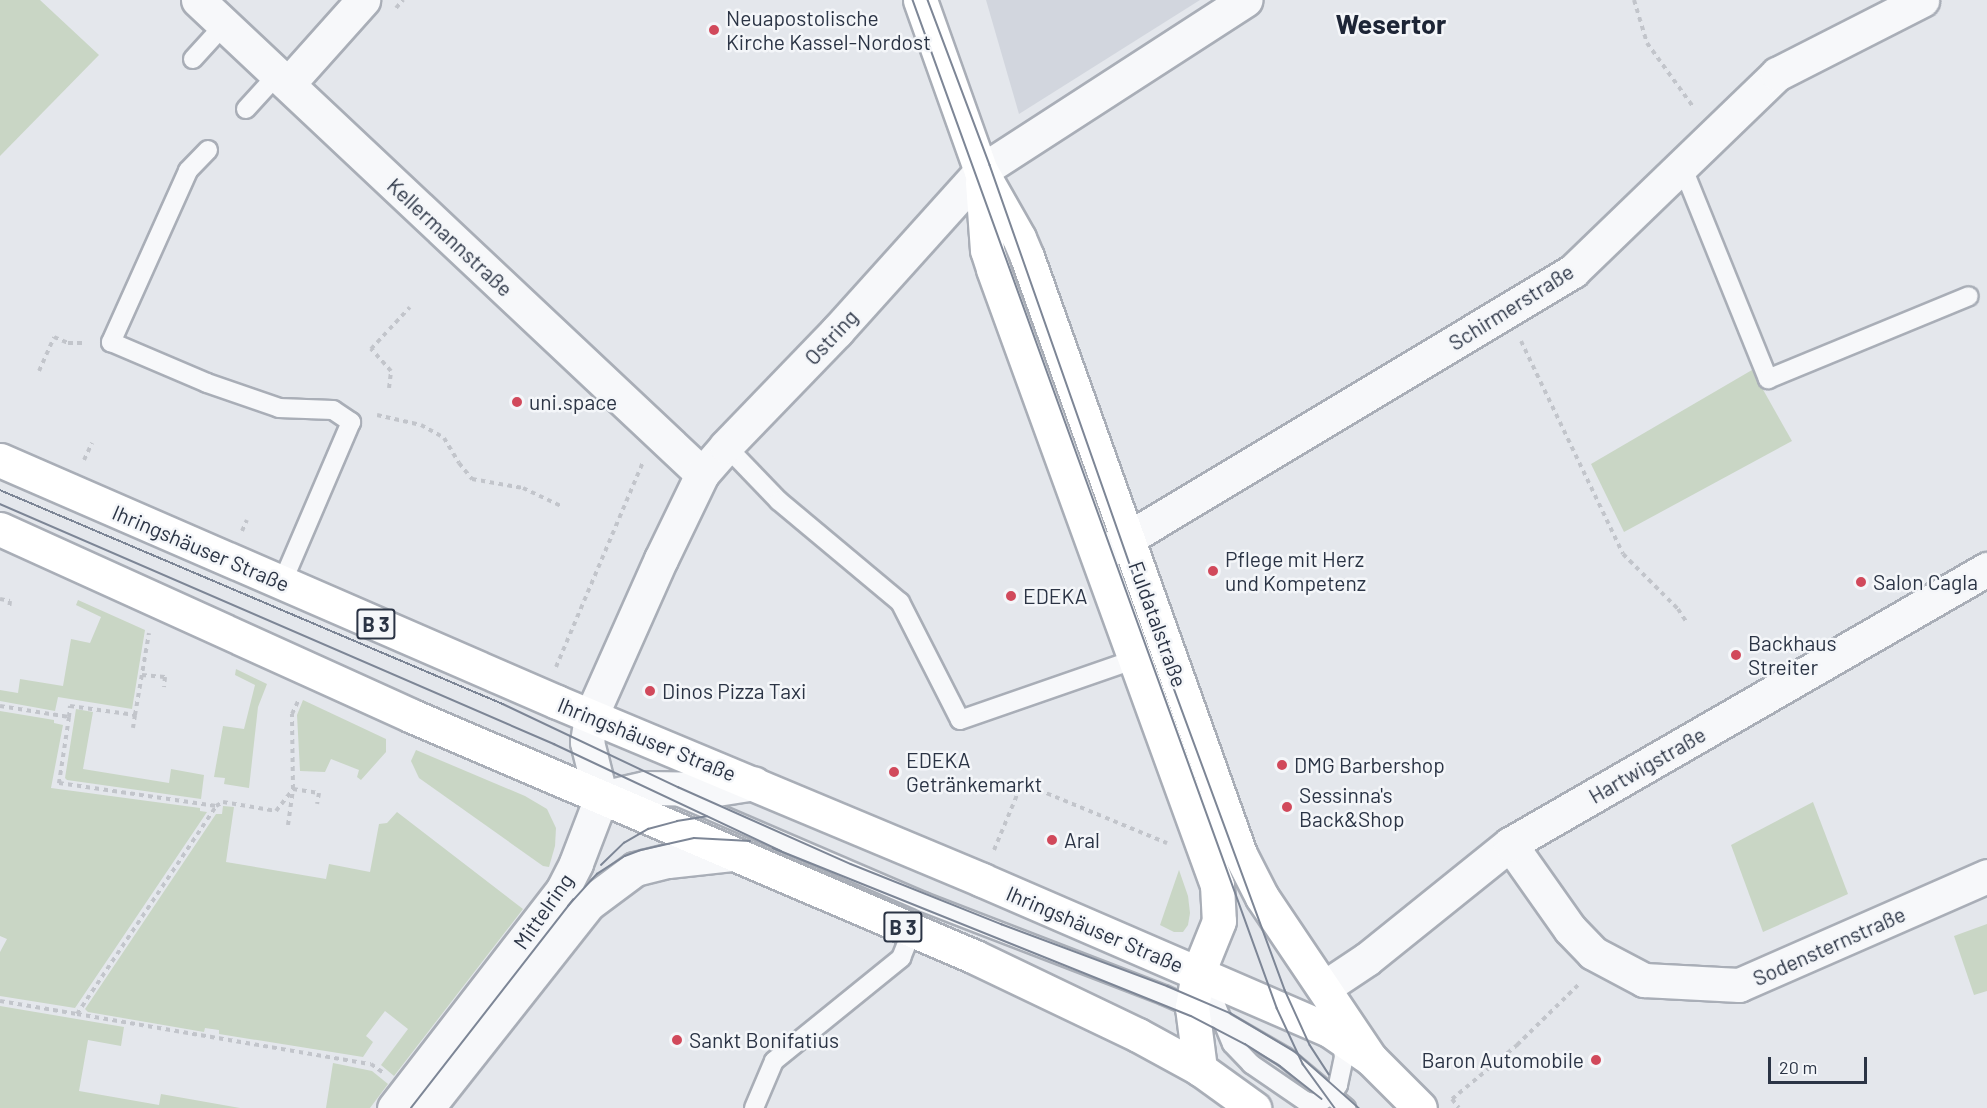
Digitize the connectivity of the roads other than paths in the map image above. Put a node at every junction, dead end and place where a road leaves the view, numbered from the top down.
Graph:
1 (198, 0) edge
2 (363, 0) edge
3 (921, 0) edge
4 (1245, 0) edge
5 (1922, 0) edge
6 (224, 25) junction
7 (193, 59) dead end
8 (283, 80) junction
9 (246, 109) dead end
10 (208, 150) dead end
11 (1682, 166) junction
12 (981, 171) junction
13 (1969, 296) dead end
14 (726, 446) junction
15 (0, 460) edge
16 (702, 474) junction
17 (0, 529) edge
18 (1127, 539) junction
19 (1098, 556) junction
20 (1987, 569) edge
21 (282, 583) junction
22 (1167, 647) junction
23 (1136, 660) junction
24 (598, 702) junction
25 (754, 783) junction
26 (658, 787) junction
27 (600, 798) junction
28 (1510, 844) junction
29 (732, 854) junction
30 (820, 859) junction
31 (1987, 876) edge
32 (912, 931) junction
33 (1207, 966) junction
34 (1325, 987) junction
35 (1192, 1006) junction
36 (1221, 1020) junction
37 (1340, 1037) junction
38 (1371, 1059) junction
39 (1200, 1069) junction
40 (391, 1092) edge
41 (1332, 1094) junction
42 (427, 1108) edge
43 (754, 1108) edge
44 (1254, 1108) edge
45 (1346, 1108) edge
46 (1420, 1108) edge

1 - 6 street, Kellermannstraße
2 - 8 street
3 - 12 main road, Fuldatalstraße
4 - 12 street, Ostring
5 - 11 street, Schirmerstraße
6 - 7 lane
6 - 8 street, Kellermannstraße
8 - 9 lane
8 - 16 street, Kellermannstraße
10 - 21 lane
11 - 13 lane
11 - 18 street, Schirmerstraße
12 - 14 street, Ostring
12 - 18 main road, Fuldatalstraße
12 - 19 main road, Fuldatalstraße
14 - 16 street, Ostring
14 - 23 lane
15 - 21 main road, Ihringshäuser Straße / B 3
16 - 24 street, Ostring
17 - 27 main road, B 3
18 - 19 street, Schirmerstraße
18 - 22 main road, Fuldatalstraße
19 - 23 main road, Fuldatalstraße
20 - 28 street, Hartwigstraße
21 - 24 main road, Ihringshäuser Straße / B 3
22 - 23 lane
22 - 34 main road, Fuldatalstraße
23 - 33 main road, Fuldatalstraße
24 - 25 main road, Ihringshäuser Straße / B 3
24 - 27 street, Ostring
25 - 26 street
25 - 33 main road, Ihringshäuser Straße / B 3
26 - 27 street
26 - 30 lane
27 - 29 main road, B 3
27 - 40 street, Mittelring
28 - 31 street, Sodensternstraße
28 - 34 street, Hartwigstraße
29 - 30 lane
29 - 32 main road, B 3
29 - 42 street, Mittelring
30 - 35 lane
32 - 39 main road, B 3
32 - 43 lane
33 - 35 main road, Fuldatalstraße
33 - 36 lane
33 - 37 main road, Ihringshäuser Straße / B 3
34 - 37 lane
34 - 38 main road, Fuldatalstraße
35 - 36 lane
35 - 39 main road, Fuldatalstraße
36 - 41 lane
36 - 41 lane
37 - 38 main road, B 3
37 - 41 lane
38 - 46 main road, B 3
39 - 44 main road, B 3
41 - 45 lane

